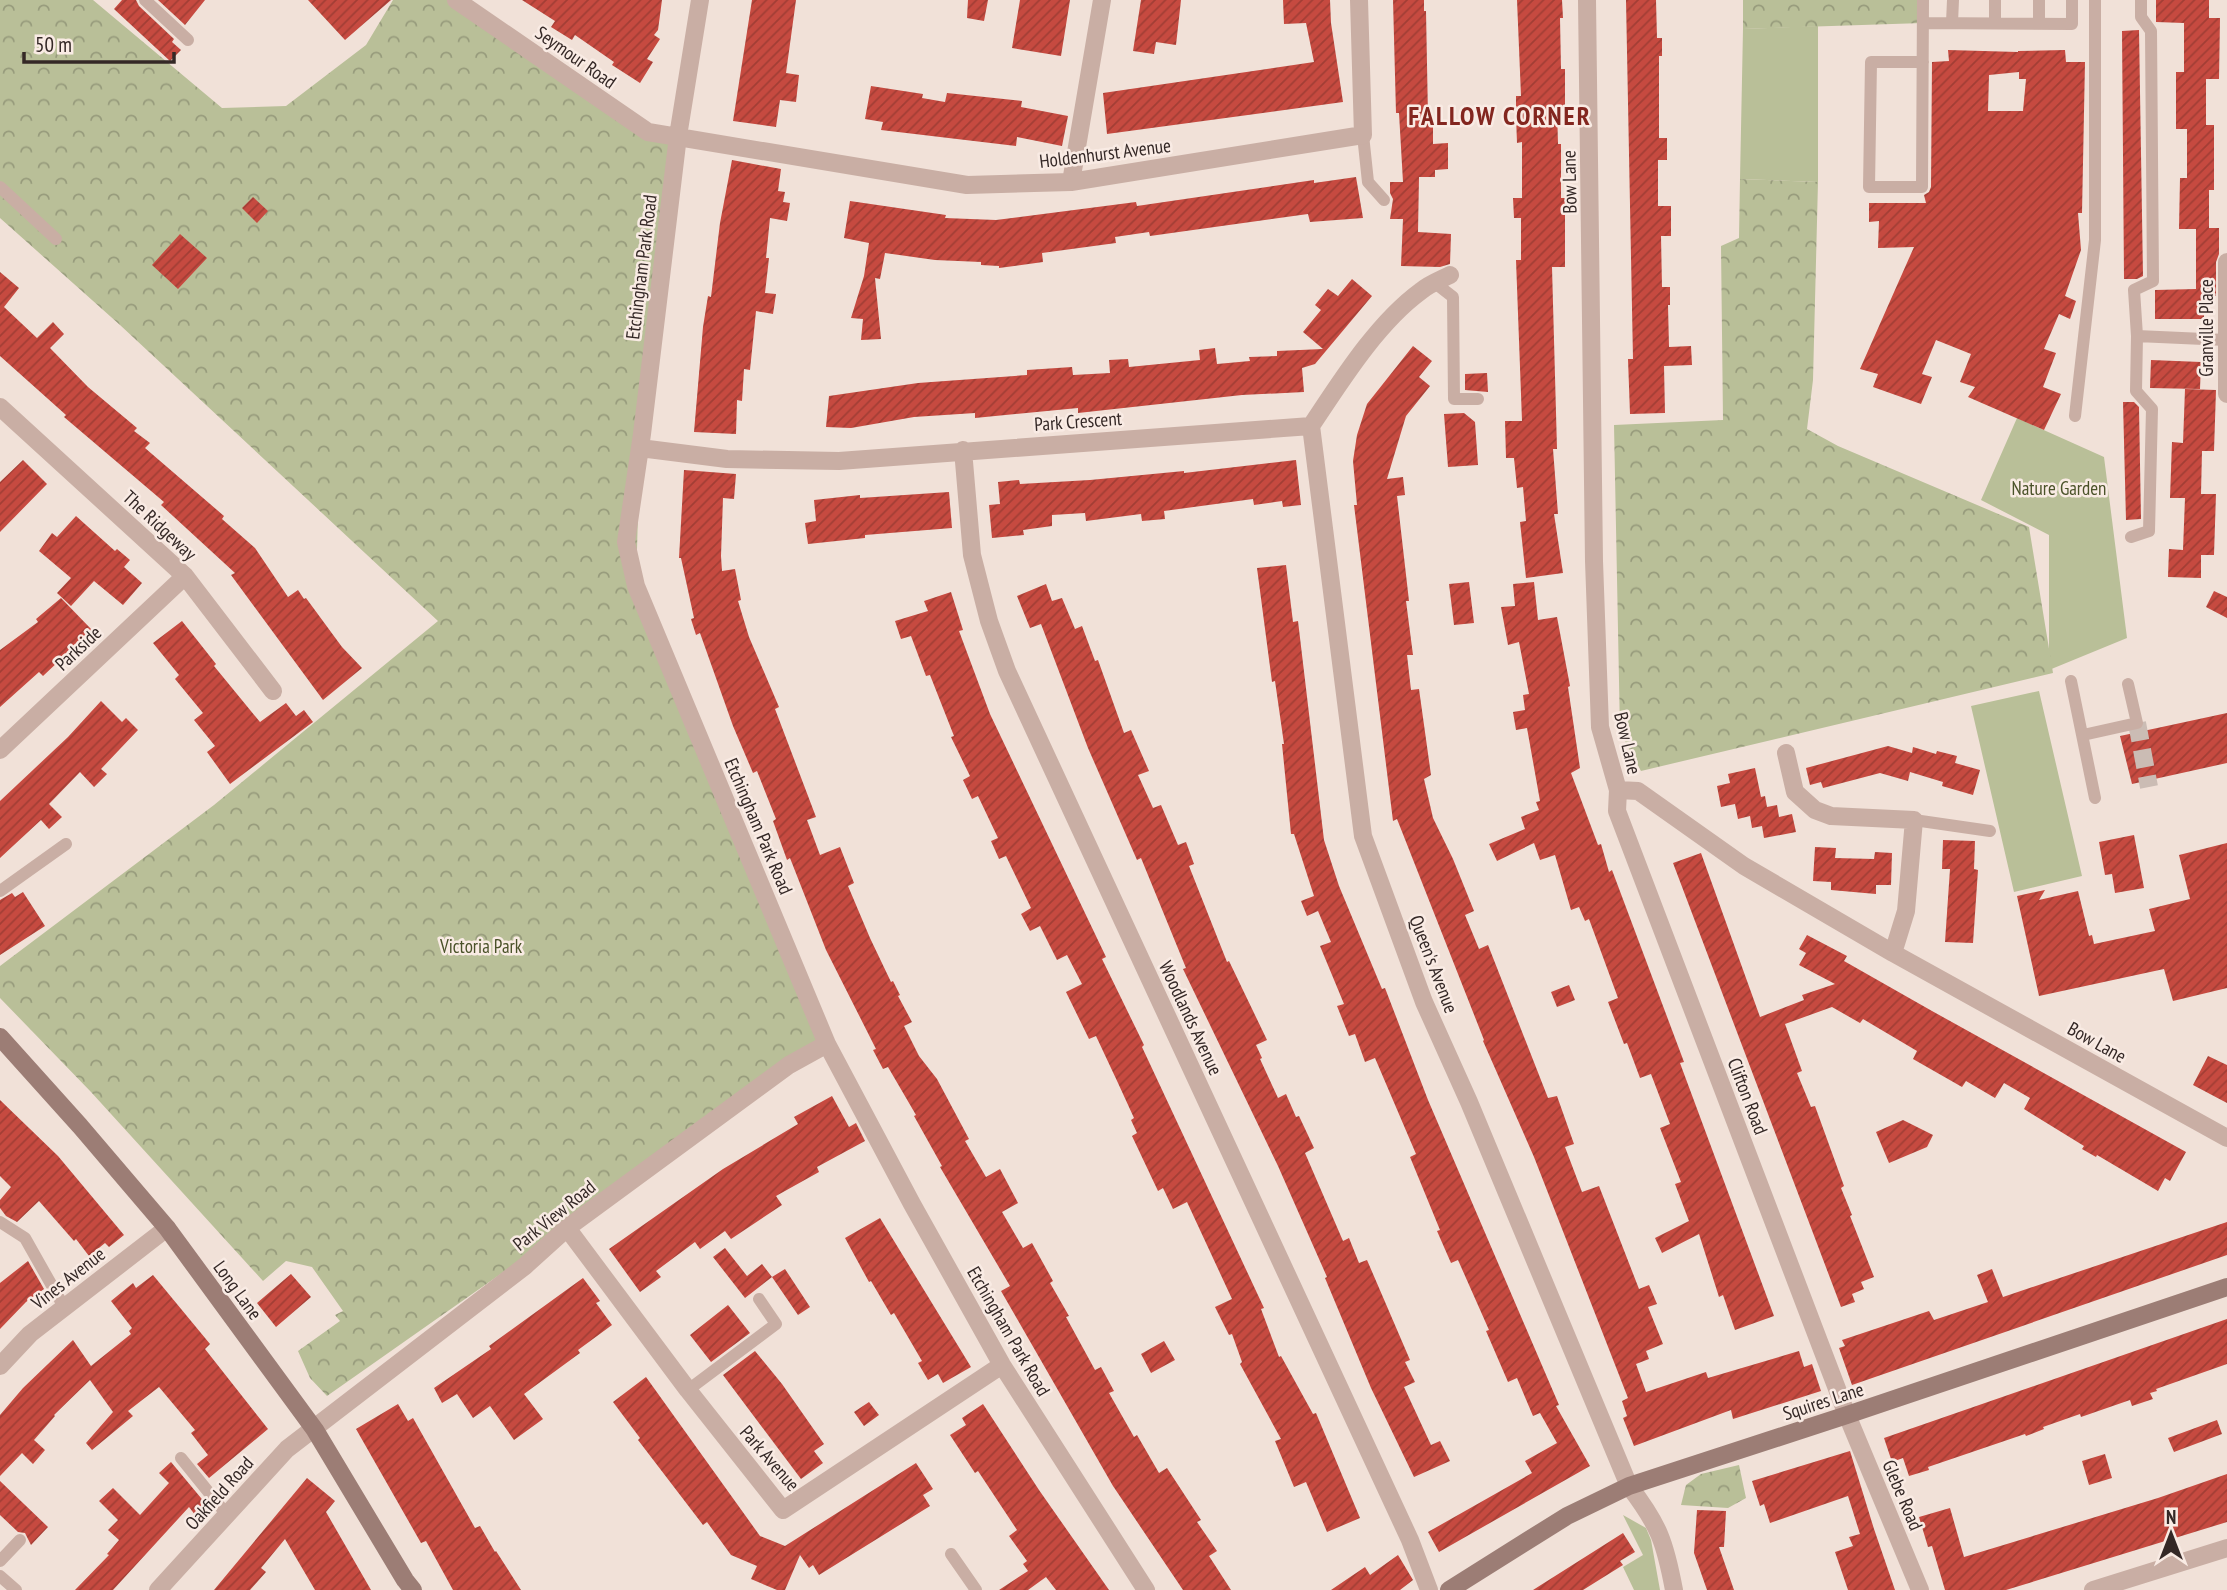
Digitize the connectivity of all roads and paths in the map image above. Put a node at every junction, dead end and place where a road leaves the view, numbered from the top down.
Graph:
1 (145, 0) edge
2 (456, 0) edge
3 (700, 0) edge
4 (1101, 0) edge
5 (1359, 0) edge
6 (1587, 0) edge
7 (1923, 0) edge
8 (1953, 0) edge
9 (1995, 0) edge
10 (2039, 0) edge
11 (2072, 0) edge
12 (2095, 0) edge
13 (2141, 0) edge
14 (1923, 23) junction
15 (1952, 23) junction
16 (1995, 23) junction
17 (2039, 24) junction
18 (188, 40) dead end
19 (1923, 62) junction
20 (1363, 135) junction
21 (678, 136) junction
22 (1071, 182) junction
23 (0, 187) edge
24 (1384, 200) dead end
25 (56, 239) dead end
26 (2227, 262) edge
27 (1442, 279) joint
28 (2137, 336) junction
29 (2226, 340) edge
30 (2227, 394) edge
31 (1478, 399) dead end
32 (2075, 416) dead end
33 (3, 417) edge
34 (1311, 426) junction
35 (640, 447) junction
36 (963, 450) junction
37 (2131, 537) dead end
38 (185, 576) junction
39 (2071, 681) dead end
40 (2128, 684) dead end
41 (273, 691) dead end
42 (2082, 735) junction
43 (0, 750) edge
44 (1786, 753) dead end
45 (1618, 790) junction
46 (2095, 798) dead end
47 (1914, 820) junction
48 (1990, 831) dead end
49 (66, 844) dead end
50 (0, 891) edge
51 (1893, 953) junction
52 (0, 1037) edge
53 (827, 1044) junction
54 (2227, 1138) edge
55 (0, 1222) edge
56 (167, 1228) junction
57 (567, 1228) junction
58 (2227, 1287) edge
59 (760, 1299) dead end
60 (64, 1307) junction
61 (1002, 1365) junction
62 (0, 1366) edge
63 (688, 1390) junction
64 (1847, 1415) junction
65 (315, 1430) junction
66 (181, 1458) dead end
67 (1629, 1486) junction
68 (227, 1515) junction
69 (20, 1540) dead end
70 (2227, 1548) edge
71 (951, 1554) dead end
72 (0, 1562) edge
73 (0, 1576) edge
74 (16, 1590) edge
75 (158, 1590) edge
76 (413, 1590) edge
77 (976, 1590) edge
78 (1146, 1590) edge
79 (1429, 1590) edge
80 (1449, 1590) edge
81 (1674, 1590) edge
82 (1920, 1590) edge
83 (2093, 1590) edge

1 - 18 lane
2 - 21 street, Seymour Road
3 - 21 street, Etchingham Park Road
4 - 22 street
5 - 20 street
6 - 45 street, Bow Lane
7 - 14 lane
8 - 15 lane
9 - 16 lane
10 - 17 lane
11 - 17 lane
12 - 32 lane
13 - 28 lane
14 - 15 lane
14 - 19 lane
15 - 16 lane
16 - 17 lane
19 - 19 lane
20 - 22 street, Holdenhurst Avenue
20 - 24 lane
21 - 22 street, Holdenhurst Avenue
21 - 35 street, Etchingham Park Road
23 - 25 lane
26 - 29 street, Granville Place
27 - 31 lane
27 - 34 street
28 - 29 lane
28 - 37 lane
29 - 30 street, Granville Place
33 - 38 street, The Ridgeway
34 - 36 street, Park Crescent
34 - 67 street, Queen's Avenue
35 - 36 street, Park Crescent
35 - 53 street, Etchingham Park Road
36 - 79 street, Woodlands Avenue
38 - 41 street, The Ridgeway
38 - 43 street, Parkside
39 - 42 lane
40 - 42 lane
42 - 46 lane
44 - 47 street
45 - 51 street, Bow Lane
45 - 64 street, Clifton Road
47 - 48 lane
47 - 51 street
49 - 50 lane
51 - 54 street, Bow Lane
52 - 56 street, Long Lane
53 - 57 street, Park View Road
53 - 61 street, Etchingham Park Road
55 - 60 lane
56 - 60 street, Vines Avenue
56 - 65 street, Long Lane
57 - 63 street, Park Avenue
57 - 65 street, Park View Road
58 - 64 street, Squires Lane
59 - 63 lane
60 - 62 street, Vines Avenue
61 - 63 street, Park Avenue
61 - 78 street, Etchingham Park Road
64 - 67 street, Squires Lane
64 - 82 street, Glebe Road
65 - 68 street, Oakfield Road
65 - 76 street, Long Lane
66 - 68 lane
67 - 80 street, Squires Lane
67 - 81 street, Queen's Avenue
68 - 75 street, Oakfield Road
69 - 72 lane
70 - 83 street
71 - 77 lane
73 - 74 lane

